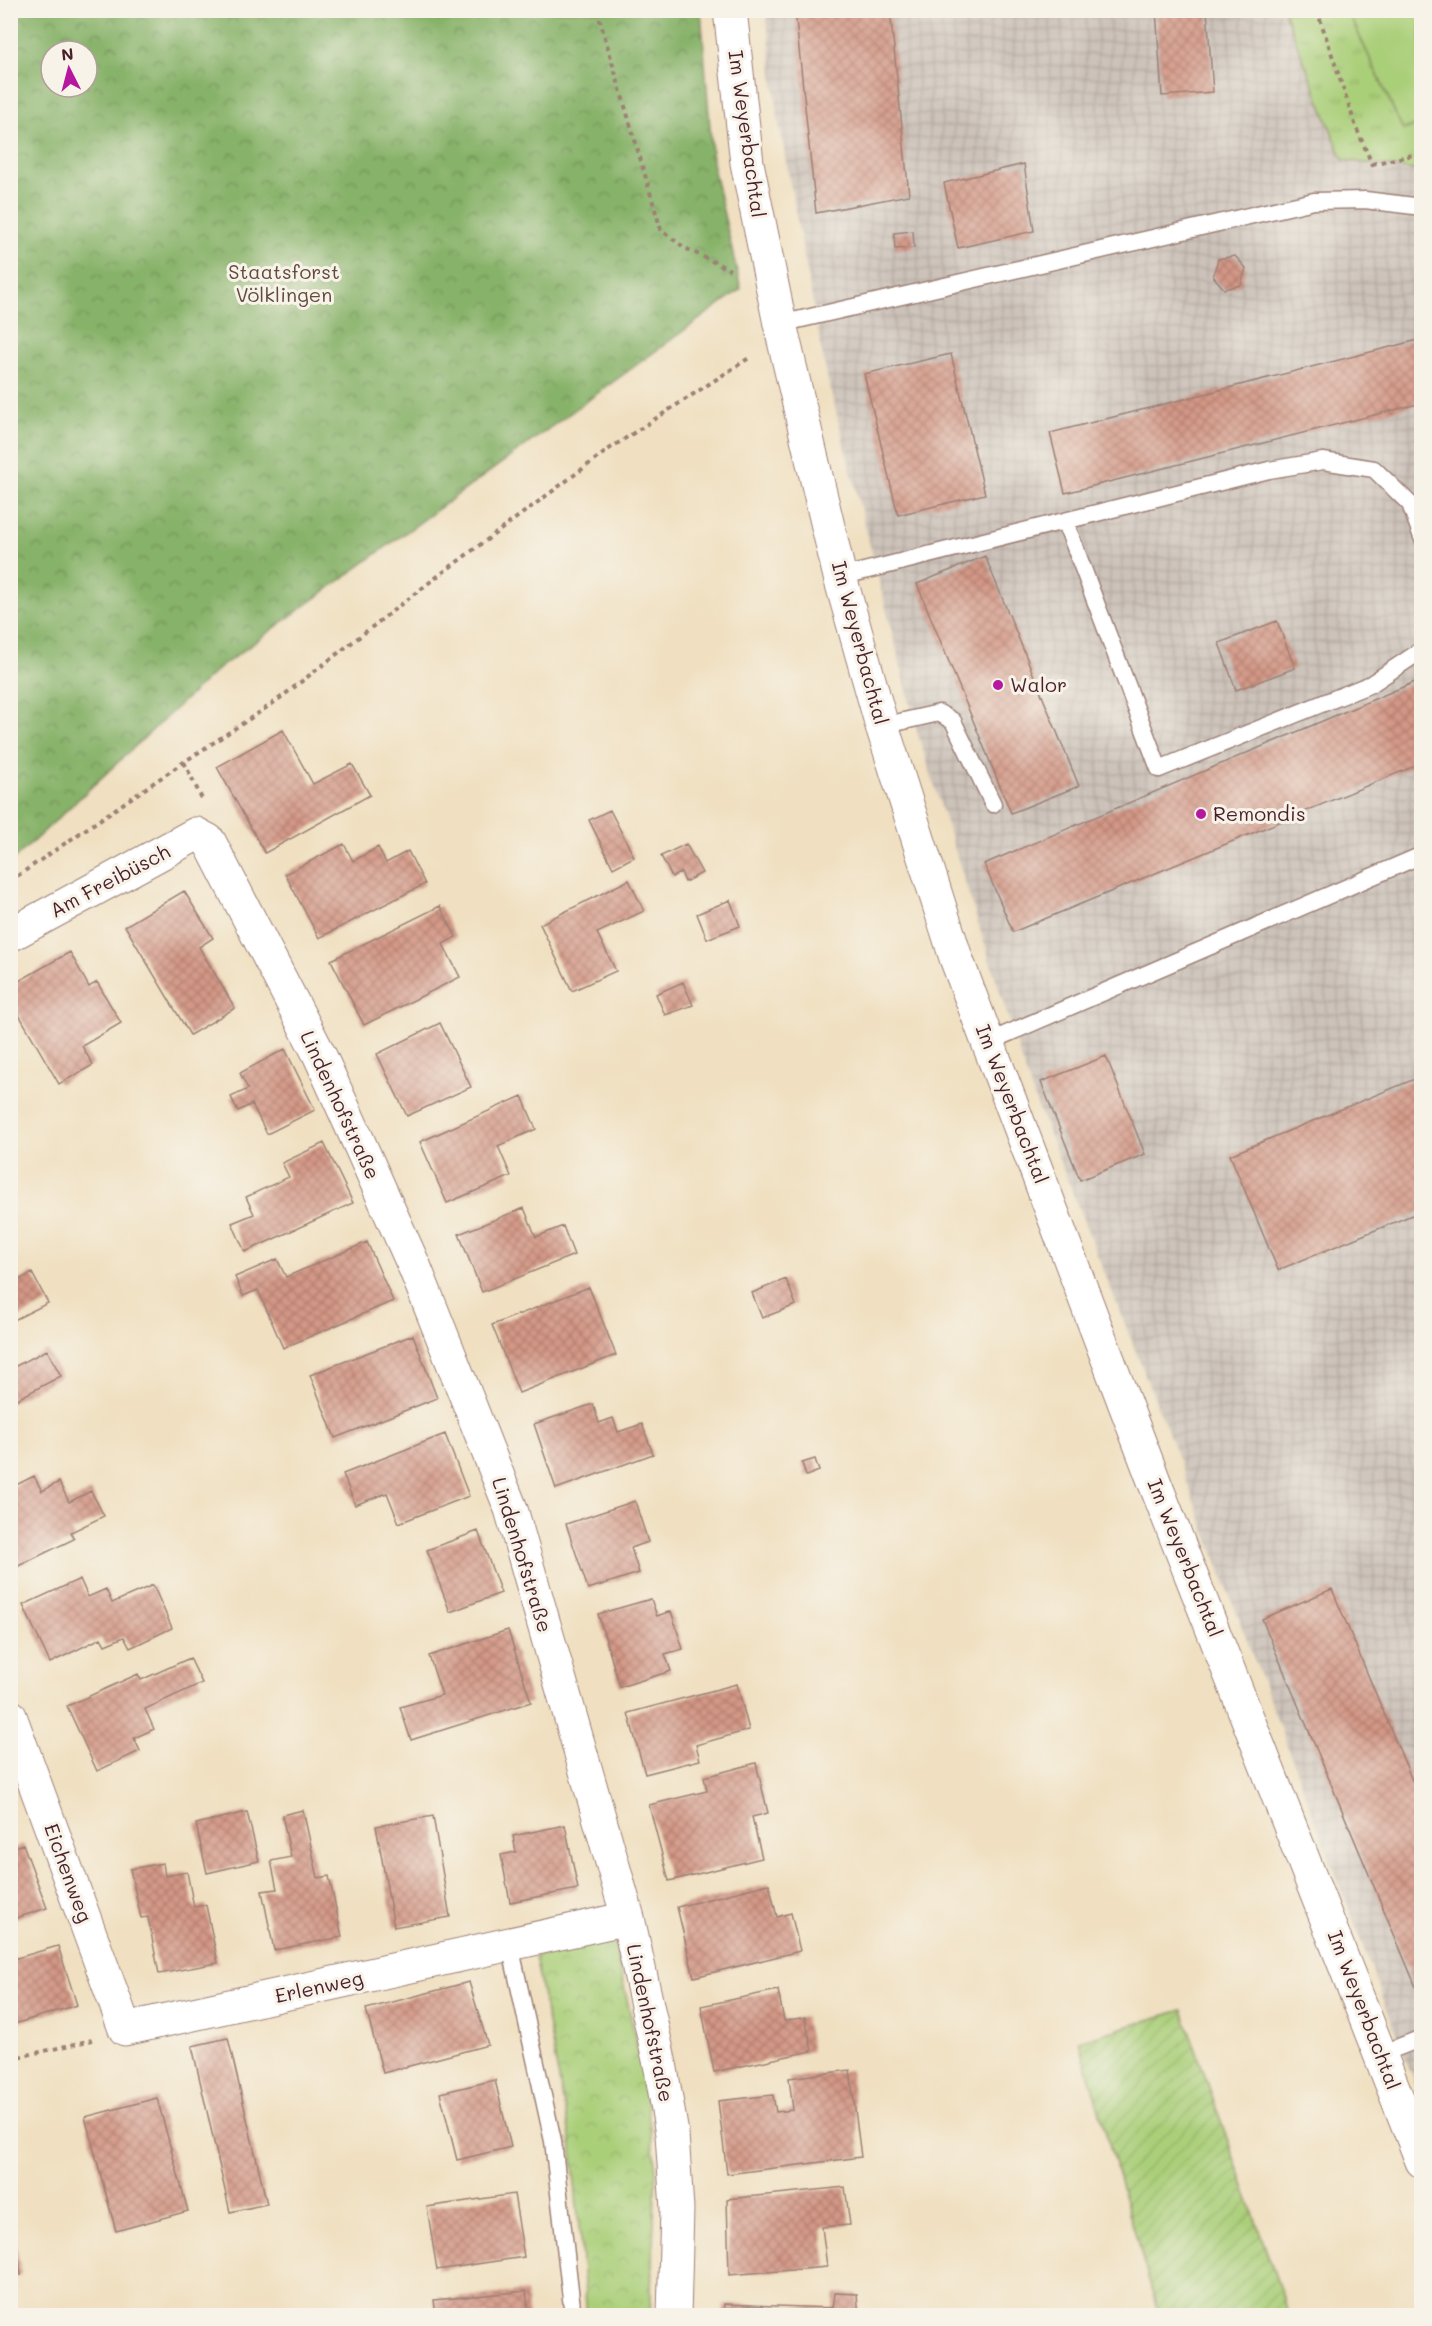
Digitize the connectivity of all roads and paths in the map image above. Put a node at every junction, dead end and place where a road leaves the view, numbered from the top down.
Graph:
1 (597, 10) edge
2 (730, 10) edge
3 (1317, 10) edge
4 (1422, 153) edge
5 (1372, 164) junction
6 (1365, 200) junction
7 (1422, 207) edge
8 (774, 292) junction
9 (780, 324) junction
10 (1065, 521) junction
11 (1422, 537) edge
12 (840, 577) junction
13 (1422, 650) edge
14 (882, 726) junction
15 (184, 762) junction
16 (203, 800) dead end
17 (993, 804) dead end
18 (209, 841) joint
19 (1422, 855) edge
20 (10, 881) edge
21 (10, 935) edge
22 (988, 1042) junction
23 (10, 1716) edge
24 (628, 1918) junction
25 (510, 1945) junction
26 (125, 2030) junction
27 (1422, 2038) edge
28 (1381, 2054) junction
29 (10, 2059) edge
30 (1422, 2160) edge
31 (573, 2316) edge
32 (674, 2316) edge

1 - 8 path
2 - 8 street, Im Weyerbachtal
3 - 5 path
4 - 5 path
5 - 6 path
6 - 7 lane
6 - 9 lane
8 - 9 street, Im Weyerbachtal
9 - 12 street, Im Weyerbachtal
9 - 15 path
10 - 11 lane
10 - 12 lane
10 - 13 lane
12 - 14 street, Im Weyerbachtal
14 - 17 lane
14 - 22 street, Im Weyerbachtal
15 - 16 path
15 - 20 path
18 - 21 street, Am Freibüsch
18 - 24 street, Lindenhofstraße
19 - 22 lane
22 - 28 street, Im Weyerbachtal
23 - 26 street, Eichenweg
24 - 25 street, Erlenweg
24 - 32 street, Lindenhofstraße
25 - 26 street, Erlenweg
25 - 31 lane
26 - 29 path
27 - 28 lane
28 - 30 street, Im Weyerbachtal

